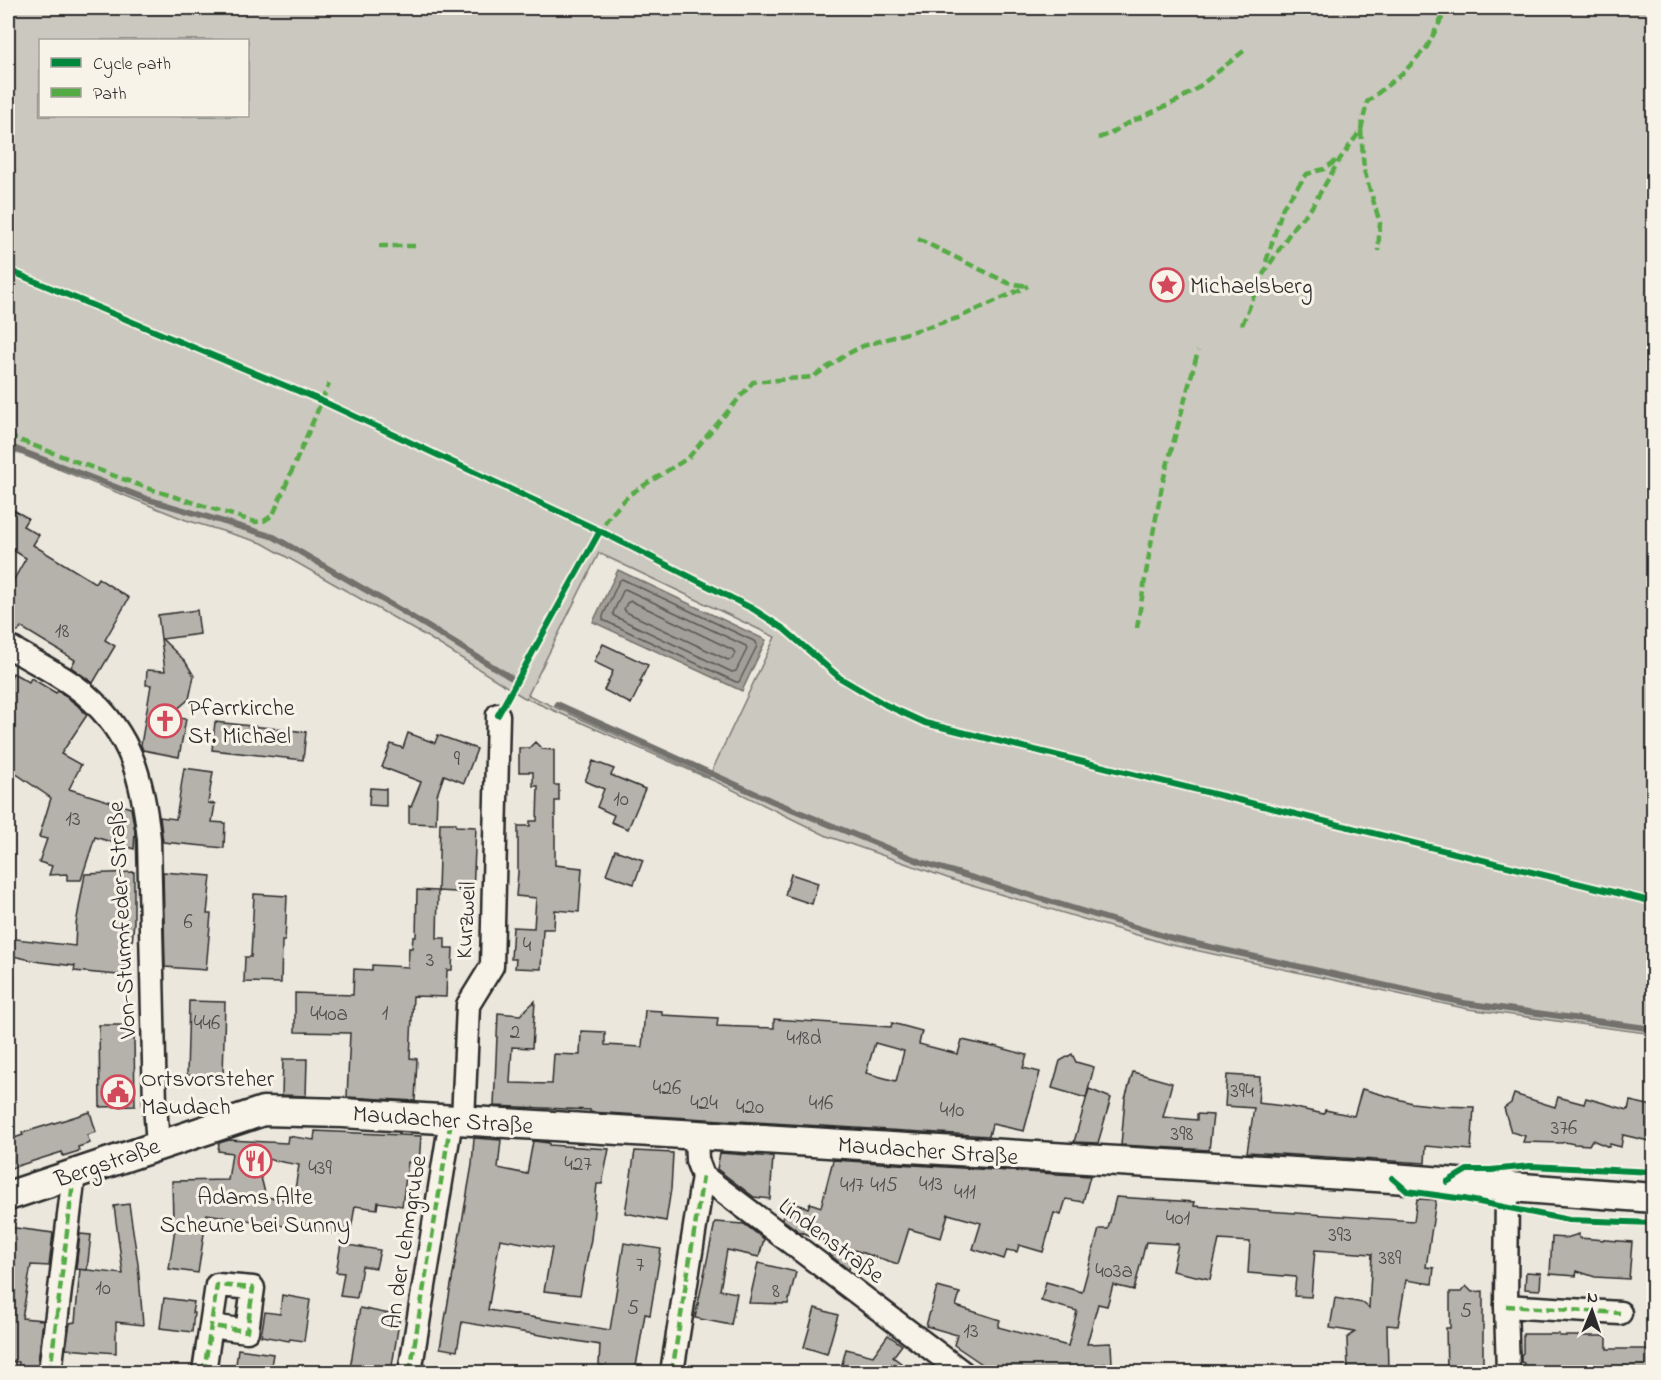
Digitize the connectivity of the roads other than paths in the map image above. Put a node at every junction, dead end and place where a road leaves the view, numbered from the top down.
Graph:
1 (8, 646) edge
2 (498, 715) dead end
3 (457, 1120) junction
4 (206, 1129) joint
5 (696, 1135) junction
6 (158, 1145) junction
7 (74, 1174) junction
8 (703, 1176) junction
9 (1507, 1186) junction
10 (8, 1196) edge
11 (1653, 1198) edge
12 (1506, 1306) junction
13 (1620, 1313) dead end
14 (210, 1326) dead end
15 (50, 1372) edge
16 (204, 1372) edge
17 (410, 1372) edge
18 (672, 1372) edge
19 (962, 1372) edge
20 (1508, 1372) edge

1 - 6 street, Von-Sturmfeder-Straße
2 - 3 street, Kurzweil
3 - 4 street, Maudacher Straße
3 - 5 street, Maudacher Straße
3 - 17 street, An der Lehmgrube
4 - 6 street, Bergstraße
5 - 8 street
5 - 9 street, Maudacher Straße
6 - 7 street, Bergstraße
7 - 10 street, Bergstraße
7 - 15 street
8 - 18 street
8 - 19 street, Lindenstraße
9 - 11 street, Maudacher Straße
9 - 12 street
12 - 13 street
12 - 20 street
14 - 16 street

